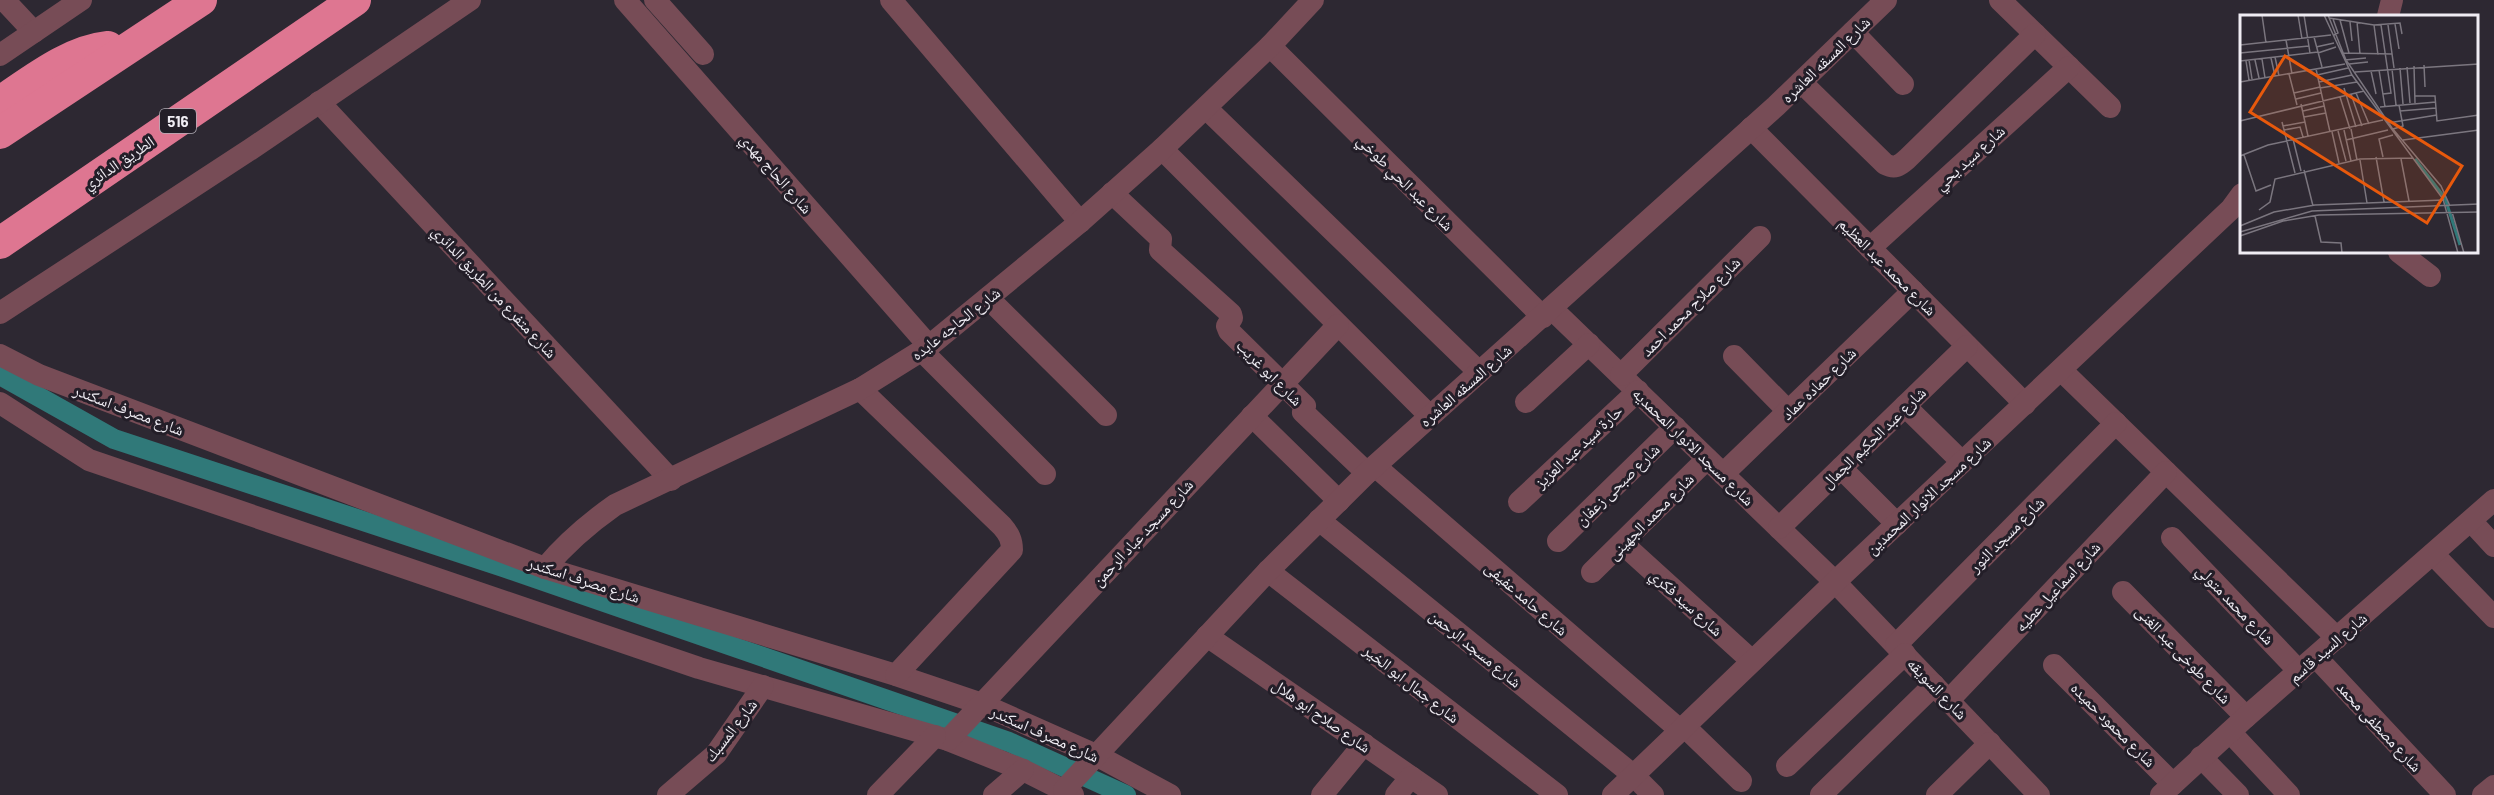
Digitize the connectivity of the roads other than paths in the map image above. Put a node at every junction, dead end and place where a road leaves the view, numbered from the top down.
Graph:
1 (4, 0) edge
2 (81, 0) edge
3 (201, 0) edge
4 (355, 0) edge
5 (470, 0) edge
6 (625, 0) edge
7 (655, 0) edge
8 (891, 0) edge
9 (1313, 0) edge
10 (1886, 0) edge
11 (2000, 0) edge
12 (2392, 0) edge
13 (2388, 15) edge
14 (34, 32) junction
15 (1853, 32) junction
16 (2035, 34) junction
17 (132, 44) junction
18 (1270, 46) junction
19 (703, 54) dead end
20 (0, 55) edge
21 (2069, 67) junction
22 (1801, 82) junction
23 (1903, 84) dead end
24 (0, 102) edge
25 (320, 102) junction
26 (2110, 107) dead end
27 (1206, 108) junction
28 (1751, 128) junction
29 (0, 133) edge
30 (1162, 149) junction
31 (1112, 193) junction
32 (2240, 197) edge
33 (1080, 222) junction
34 (1760, 237) dead end
35 (0, 243) edge
36 (1870, 248) junction
37 (2402, 254) edge
38 (2430, 276) dead end
39 (1913, 291) junction
40 (987, 298) junction
41 (0, 313) edge
42 (1547, 313) junction
43 (1338, 325) junction
44 (1589, 344) junction
45 (1967, 346) junction
46 (926, 348) junction
47 (0, 355) edge
48 (1734, 356) dead end
49 (2061, 370) junction
50 (1479, 372) junction
51 (1621, 375) junction
52 (1282, 384) junction
53 (860, 389) junction
54 (1638, 391) junction
55 (1526, 402) dead end
56 (0, 403) edge
57 (2025, 404) junction
58 (1905, 406) junction
59 (1788, 411) junction
60 (1106, 415) dead end
61 (1252, 416) junction
62 (1430, 416) junction
63 (2116, 423) junction
64 (1675, 427) junction
65 (1962, 462) junction
66 (1715, 466) junction
67 (1841, 468) junction
68 (1371, 470) junction
69 (2166, 472) junction
70 (1045, 474) dead end
71 (671, 480) junction
72 (2494, 500) edge
73 (1339, 501) junction
74 (1519, 502) dead end
75 (1319, 520) junction
76 (2470, 521) junction
77 (1897, 524) junction
78 (1779, 528) junction
79 (2172, 538) dead end
80 (1558, 541) dead end
81 (1622, 543) junction
82 (2494, 546) edge
83 (2433, 554) junction
84 (545, 568) junction
85 (1268, 571) junction
86 (1592, 572) dead end
87 (1835, 582) junction
88 (2123, 592) dead end
89 (2494, 616) edge
90 (1207, 636) junction
91 (2337, 638) junction
92 (1900, 649) junction
93 (1752, 661) junction
94 (2308, 664) junction
95 (2054, 665) dead end
96 (896, 675) junction
97 (763, 686) junction
98 (1942, 693) junction
99 (979, 704) junction
100 (2238, 725) junction
101 (1682, 728) junction
102 (941, 738) junction
103 (1990, 743) junction
104 (1364, 744) junction
105 (1096, 755) junction
106 (2201, 757) junction
107 (1787, 766) dead end
108 (1023, 770) junction
109 (1633, 775) junction
110 (1411, 777) junction
111 (1742, 781) dead end
112 (2494, 786) edge
113 (2167, 789) edge
114 (1068, 793) edge
115 (668, 795) edge
116 (878, 795) edge
117 (994, 795) edge
118 (1170, 795) edge
119 (1322, 795) edge
120 (1396, 795) edge
121 (1437, 795) edge
122 (1557, 795) edge
123 (1613, 795) edge
124 (1653, 795) edge
125 (1821, 795) edge
126 (1937, 795) edge
127 (2039, 795) edge
128 (2238, 795) edge
129 (2289, 795) edge
130 (2445, 795) edge
131 (2483, 795) edge

1 - 14 street
2 - 14 street
3 - 17 highway
4 - 35 highway, الطريق الدائري / 516
5 - 25 street
6 - 46 street, شارع الحاج مهدي
7 - 19 street
8 - 33 street
9 - 18 street, شارع الحاجه عايده
10 - 15 street, شارع المسقه العاشره
11 - 16 street
12 - 13 street
14 - 20 street
15 - 22 street, شارع المسقه العاشره
15 - 23 street
16 - 21 street
16 - 22 street
17 - 24 highway
17 - 29 highway
18 - 27 street, شارع الحاجه عايده
18 - 42 street, شارع عبد الحي طوخي
21 - 26 street
21 - 36 street, شارع سيد يحي
22 - 28 street, شارع المسقه العاشره
25 - 41 street
25 - 71 street, شارع متفرع من الطريق الدائري
27 - 30 street, شارع الحاجه عايده
27 - 50 street
28 - 36 street, شارع محمد عبد العظيم
28 - 42 street, شارع المسقه العاشره
30 - 31 street, شارع الحاجه عايده
30 - 43 street
31 - 33 street, شارع الحاجه عايده
31 - 52 street, شارع ابو غريب
32 - 49 street, شارع مسجد الانوار المحمدين
33 - 40 street, شارع الحاجه عايده
34 - 51 street, شارع صلاح محمد احمد
36 - 39 street, شارع محمد عبد العظيم
37 - 38 street
39 - 45 street, شارع محمد عبد العظيم
39 - 59 street, شارع حماده عماد
40 - 46 street, شارع الحاجه عايده
40 - 60 street
42 - 44 street, شارع مسجد الانوار المحمديه
42 - 50 street, شارع المسقه العاشره
43 - 52 street, شارع مسجد عباد الرحمن
43 - 62 street
44 - 51 street, شارع مسجد الانوار المحمديه
44 - 55 street
45 - 57 street, شارع محمد عبد العظيم
45 - 58 street, شارع عبد الحكيم الجمال
46 - 53 street, شارع الحاجه عايده
46 - 70 street, شارع الحاج مهدي
47 - 84 street, شارع مصرف اسكندر
48 - 59 street
49 - 57 street, شارع مسجد الانوار المحمدين
49 - 63 street
50 - 62 street, شارع المسقه العاشره
51 - 54 street, شارع مسجد الانوار المحمديه
52 - 61 street, شارع مسجد عباد الرحمن
52 - 68 street, شارع ابو غريب
53 - 71 street, شارع الحاجه عايده
53 - 96 street
54 - 64 street, شارع مسجد الانوار المحمديه
54 - 74 street, حارة سيد عبد العزيز
56 - 97 street
57 - 65 street, شارع مسجد الانوار المحمدين
58 - 65 street
58 - 67 street, شارع عبد الحكيم الجمال
59 - 66 street, شارع حماده عماد
61 - 73 street
61 - 99 street, شارع مسجد عباد الرحمن
62 - 68 street, شارع المسقه العاشره
63 - 69 street
63 - 92 street, شارع مسجد النور
64 - 66 street, شارع مسجد الانوار المحمديه
64 - 80 street, شارع صبحى زعفان
65 - 77 street, شارع مسجد الانوار المحمدين
66 - 78 street, شارع مسجد الانوار المحمديه
66 - 81 street, شارع محمد الجهينى
67 - 77 street
67 - 78 street, شارع عبد الحكيم الجمال
68 - 73 street, شارع المسقه العاشره
68 - 101 street, شارع حامد عفيفى
69 - 91 street
69 - 98 street, شارع اسماعيل عطيه
71 - 84 street, شارع الحاجه عايده
72 - 76 street, شارع السيد قاسم
73 - 75 street, شارع المسقه العاشره
75 - 85 street, شارع المسقه العاشره
75 - 109 street, شارع مسجد الرحمن
76 - 82 street
76 - 83 street, شارع السيد قاسم
77 - 87 street, شارع مسجد الانوار المحمدين
78 - 87 street, شارع مسجد الانوار المحمديه
79 - 94 street, شارع محمد متولي
81 - 86 street, شارع محمد الجهينى
81 - 93 street, شارع سيد فكري
83 - 89 street
83 - 91 street, شارع السيد قاسم
84 - 96 street, شارع مصرف اسكندر
85 - 90 street, شارع المسقه العاشره
85 - 122 street, شارع جمال ابو الخير
87 - 92 street, شارع السويقه
87 - 93 street, شارع مسجد الانوار المحمدين
88 - 100 street, شارع طوخى عبد الغنى
90 - 104 street, شارع صلاح ابو هلال
90 - 105 street, شارع المسقه العاشره
91 - 94 street, شارع السيد قاسم
92 - 98 street, شارع السويقه
92 - 107 street, شارع مسجد النور
93 - 101 street, شارع مسجد الانوار المحمدين
94 - 100 street, شارع السيد قاسم
94 - 130 street, شارع مصطفى محمد
95 - 113 street, شارع محمود حميده
96 - 99 street, شارع مصرف اسكندر
97 - 102 street
97 - 115 street, شارع المسبك
98 - 103 street, شارع السويقه
98 - 125 street, شارع اسماعيل عطيه
99 - 102 street, شارع مسجد عباد الرحمن
99 - 105 street, شارع مصرف اسكندر
100 - 106 street, شارع السيد قاسم
100 - 129 street, شارع طوخى عبد الغنى
101 - 109 street, شارع مسجد الانوار المحمدين
101 - 111 street, شارع حامد عفيفى
102 - 108 street
102 - 116 street, شارع مسجد عباد الرحمن
103 - 126 street
103 - 127 street, شارع السويقه
104 - 110 street, شارع صلاح ابو هلال
104 - 119 street
105 - 114 street, شارع المسقه العاشره
105 - 118 street, شارع مصرف اسكندر
106 - 113 street, شارع السيد قاسم
106 - 128 street
108 - 114 street
108 - 117 street
109 - 123 street, شارع مسجد الانوار المحمدين
109 - 124 street, شارع مسجد الرحمن
110 - 120 street
110 - 121 street, شارع صلاح ابو هلال
112 - 131 street

